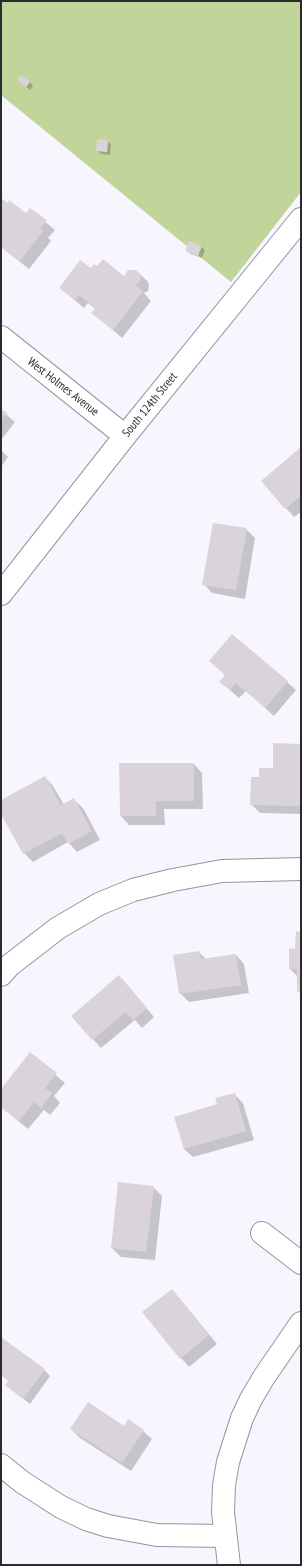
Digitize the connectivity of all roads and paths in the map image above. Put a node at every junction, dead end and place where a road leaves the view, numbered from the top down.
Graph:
1 (301, 219) edge
2 (1, 337) edge
3 (125, 436) junction
4 (1, 594) edge
5 (301, 869) edge
6 (1, 975) edge
7 (262, 1233) dead end
8 (301, 1262) edge
9 (301, 1323) edge
10 (1, 1465) edge
11 (225, 1536) junction
12 (229, 1565) edge

1 - 3 street, South 124th Street
2 - 3 street, West Holmes Avenue
3 - 4 street, South 124th Street
5 - 6 street
7 - 8 street
9 - 11 street
10 - 11 street
11 - 12 street

